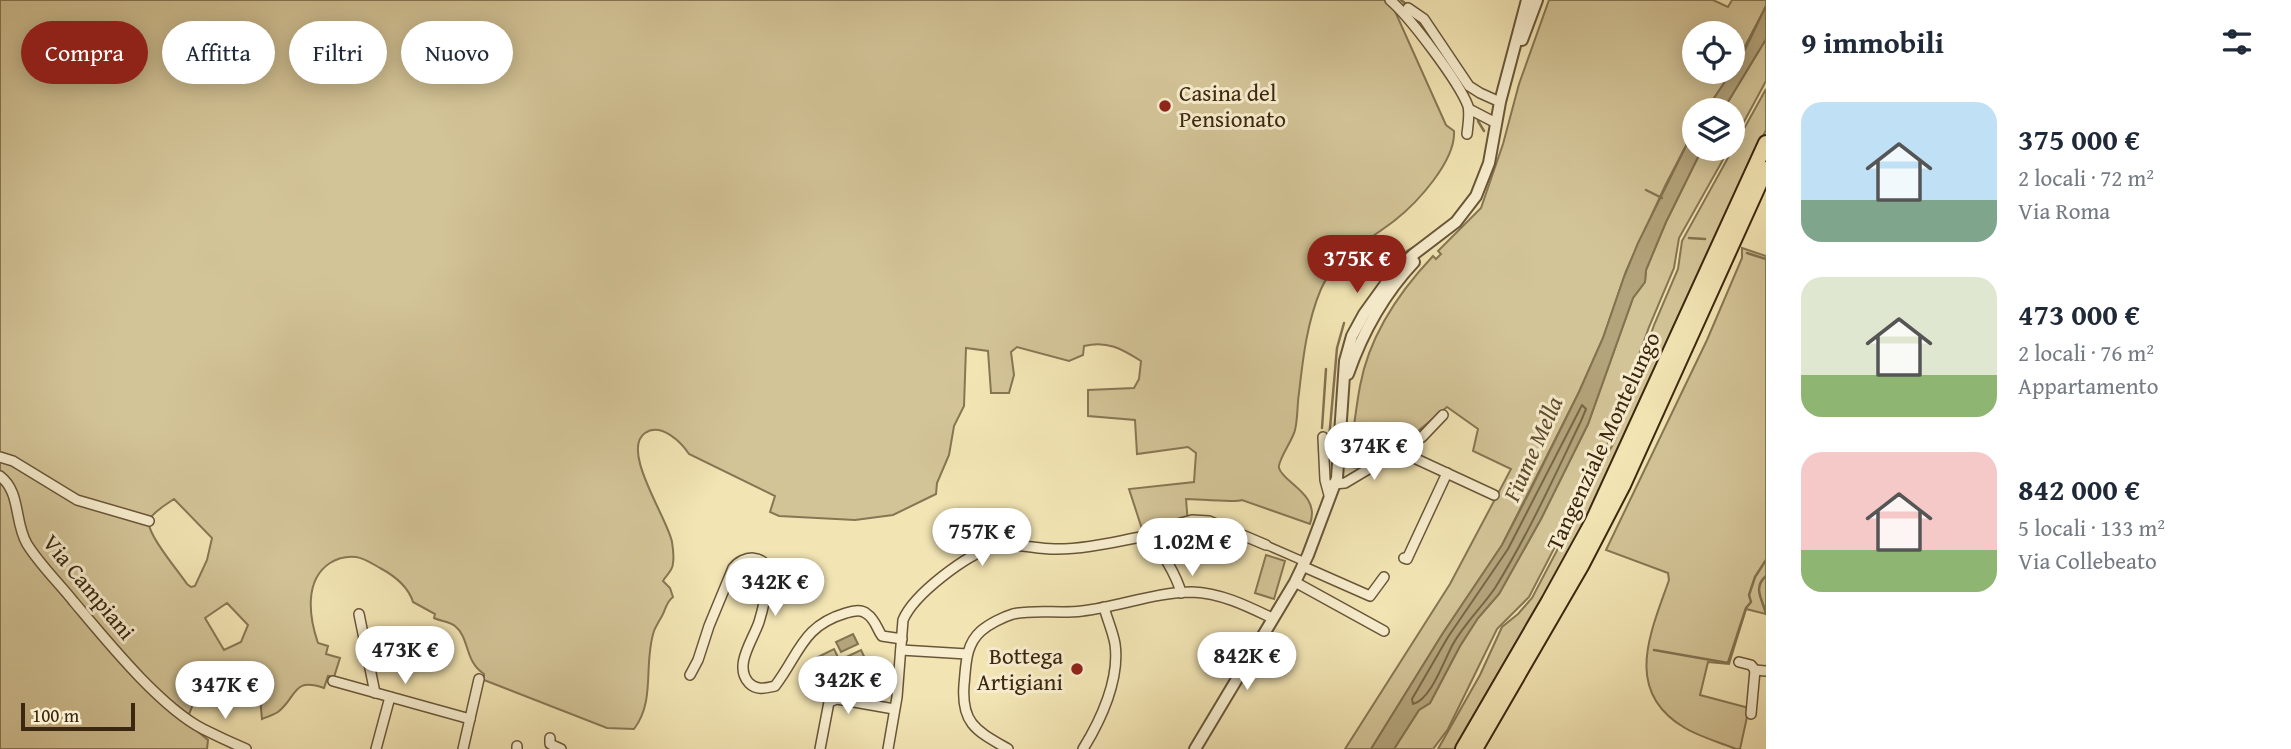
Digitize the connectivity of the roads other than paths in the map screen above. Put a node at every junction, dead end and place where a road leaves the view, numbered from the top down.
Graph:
1 (1390, 0) edge
2 (1527, 0) edge
3 (1537, 0) edge
4 (1407, 7) edge
5 (1504, 89) junction
6 (1500, 102) junction
7 (1473, 111) junction
8 (1496, 123) junction
9 (1467, 134) dead end
10 (1766, 143) edge
11 (1766, 169) edge
12 (1443, 415) dead end
13 (1323, 437) dead end
14 (1399, 451) junction
15 (0, 457) edge
16 (1447, 473) junction
17 (0, 476) edge
18 (1331, 489) junction
19 (1494, 495) dead end
20 (149, 521) dead end
21 (1147, 536) junction
22 (1266, 545) joint
23 (1404, 558) dead end
24 (1304, 564) junction
25 (1384, 577) dead end
26 (1295, 582) junction
27 (1181, 593) junction
28 (1104, 607) junction
29 (359, 614) dead end
30 (1272, 618) junction
31 (1384, 631) dead end
32 (902, 639) junction
33 (901, 650) junction
34 (967, 654) junction
35 (1739, 662) dead end
36 (1755, 670) junction
37 (1766, 671) edge
38 (690, 675) dead end
39 (479, 679) dead end
40 (333, 681) dead end
41 (375, 693) junction
42 (390, 696) junction
43 (894, 709) junction
44 (1751, 714) dead end
45 (470, 719) junction
46 (550, 738) dead end
47 (246, 749) edge
48 (376, 749) edge
49 (463, 749) edge
50 (561, 749) edge
51 (820, 749) edge
52 (888, 749) edge
53 (1007, 749) edge
54 (1083, 749) edge
55 (1195, 749) edge
56 (1463, 749) edge
57 (1475, 749) edge

1 - 4 street
2 - 5 street
3 - 5 street
4 - 6 street
4 - 7 street
5 - 6 street
6 - 8 street
7 - 8 street
7 - 9 street
8 - 18 street
10 - 56 highway, Tangenziale Montelungo
11 - 57 highway, Tangenziale Montelungo
12 - 14 street
13 - 18 street
14 - 16 street
14 - 18 street
15 - 20 street
16 - 19 street
16 - 23 street
17 - 47 street, Via Campiani
18 - 24 street
21 - 22 street
21 - 27 street
21 - 32 street
22 - 24 street
24 - 25 street
24 - 26 street
26 - 30 street
26 - 31 street
27 - 28 street
27 - 30 street
28 - 34 street
28 - 54 street
29 - 41 street
30 - 55 street
32 - 33 street
32 - 38 street
33 - 34 street
33 - 43 street
34 - 53 street
35 - 36 street
36 - 37 street
36 - 44 street
39 - 45 street
40 - 41 street
41 - 42 street
42 - 45 street
42 - 48 street
43 - 51 street
43 - 52 street
45 - 49 street
46 - 50 street

